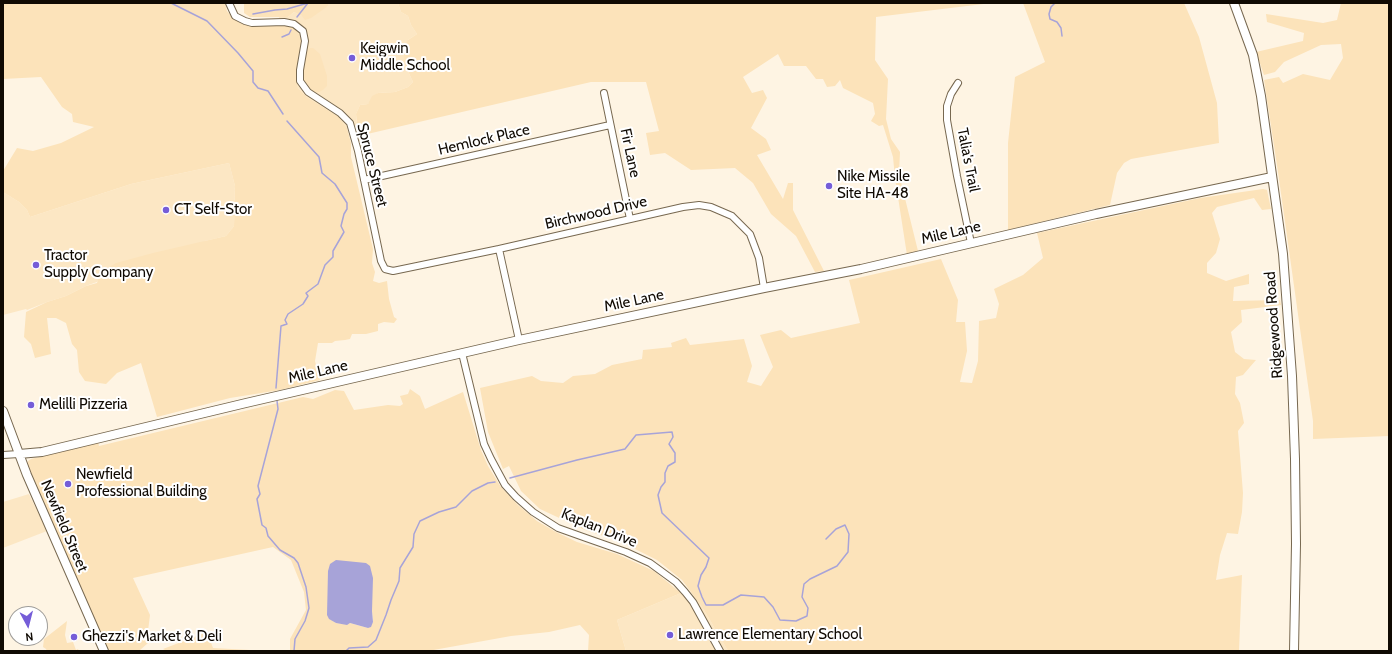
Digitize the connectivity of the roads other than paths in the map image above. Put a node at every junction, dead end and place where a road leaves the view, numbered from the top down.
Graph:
1 (229, 3) edge
2 (1234, 3) edge
3 (958, 83) dead end
4 (604, 94) dead end
5 (610, 124) junction
6 (1272, 177) junction
7 (364, 180) junction
8 (630, 219) junction
9 (971, 243) junction
10 (499, 249) junction
11 (385, 269) joint
12 (764, 288) junction
13 (519, 340) junction
14 (462, 353) junction
15 (3, 411) edge
16 (18, 454) junction
17 (3, 455) edge
18 (104, 651) edge
19 (720, 651) edge
20 (1294, 651) edge

1 - 7 street, Spruce Street
2 - 6 street, Ridgewood Road
3 - 9 street, Talia's Trail
4 - 5 street, Fir Lane
5 - 7 street, Hemlock Place
5 - 8 street, Fir Lane
6 - 9 street, Mile Lane
6 - 20 street, Ridgewood Road
7 - 11 street, Spruce Street
8 - 10 street, Birchwood Drive
8 - 12 street, Birchwood Drive
9 - 12 street, Mile Lane
10 - 11 street, Birchwood Drive
10 - 13 street
12 - 13 street, Mile Lane
13 - 14 street, Mile Lane
14 - 16 street, Mile Lane
14 - 19 street, Kaplan Drive
15 - 16 street, Newfield Street
16 - 17 street, Mile Lane
16 - 18 street, Newfield Street

